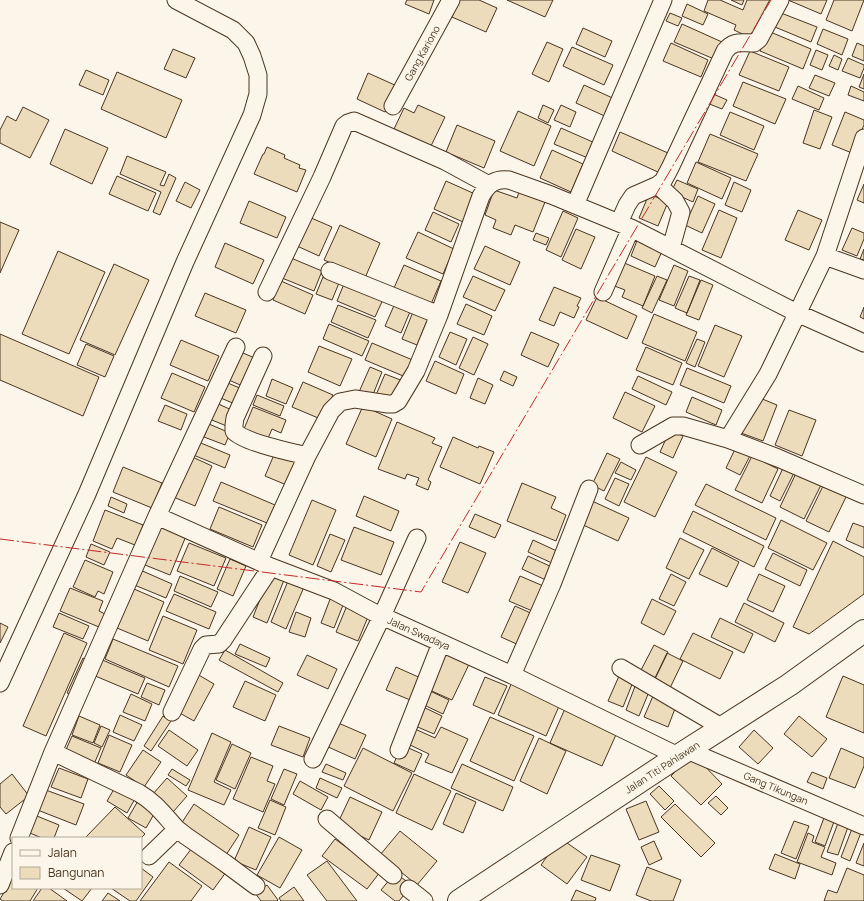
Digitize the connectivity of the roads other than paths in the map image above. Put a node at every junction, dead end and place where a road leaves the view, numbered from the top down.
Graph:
1 (176, 0) edge
2 (451, 0) edge
3 (663, 0) edge
4 (780, 0) edge
5 (392, 106) dead end
6 (864, 138) edge
7 (489, 185) junction
8 (658, 185) junction
9 (575, 205) junction
10 (625, 226) junction
11 (671, 248) junction
12 (825, 256) junction
13 (864, 270) edge
14 (330, 271) dead end
15 (267, 292) dead end
16 (603, 292) dead end
17 (797, 313) junction
18 (439, 315) junction
19 (864, 343) edge
20 (236, 347) dead end
21 (263, 356) dead end
22 (728, 439) junction
23 (640, 445) dead end
24 (307, 456) junction
25 (589, 489) dead end
26 (864, 495) edge
27 (157, 516) junction
28 (417, 538) dead end
29 (265, 564) junction
30 (382, 616) junction
31 (864, 631) edge
32 (441, 643) junction
33 (621, 668) dead end
34 (512, 675) junction
35 (0, 683) edge
36 (172, 712) dead end
37 (723, 728) junction
38 (399, 750) dead end
39 (53, 752) junction
40 (683, 753) junction
41 (313, 759) dead end
42 (327, 819) dead end
43 (864, 826) edge
44 (178, 829) junction
45 (19, 837) edge
46 (12, 855) edge
47 (149, 856) dead end
48 (393, 875) dead end
49 (0, 885) edge
50 (256, 886) dead end
51 (409, 889) dead end
52 (424, 901) edge
53 (459, 901) edge

1 - 35 street
2 - 5 street, Gang Kariono
3 - 9 street
4 - 8 street
6 - 12 street
7 - 9 street
7 - 15 street
7 - 18 street
8 - 10 street
8 - 11 street
9 - 10 street
10 - 11 street
10 - 16 street
11 - 17 street
12 - 13 street
12 - 17 street
14 - 18 street
17 - 19 street
17 - 22 street
18 - 24 street
20 - 27 street
21 - 24 street
22 - 23 street
22 - 26 street
24 - 29 street
25 - 34 street
27 - 29 street, Jalan Swadaya
27 - 39 street
28 - 30 street
29 - 30 street, Jalan Swadaya
29 - 36 street
30 - 32 street, Jalan Swadaya
30 - 41 street
31 - 37 main road, Jalan Titi Pahlawan
32 - 34 street, Jalan Swadaya
32 - 38 street
33 - 37 street
34 - 40 street, Jalan Swadaya
37 - 40 main road, Jalan Titi Pahlawan
39 - 44 street
39 - 45 street
40 - 43 street, Gang Tikungan
40 - 53 main road, Jalan Titi Pahlawan
42 - 48 street
44 - 47 street
44 - 50 street
46 - 49 street
51 - 52 street

